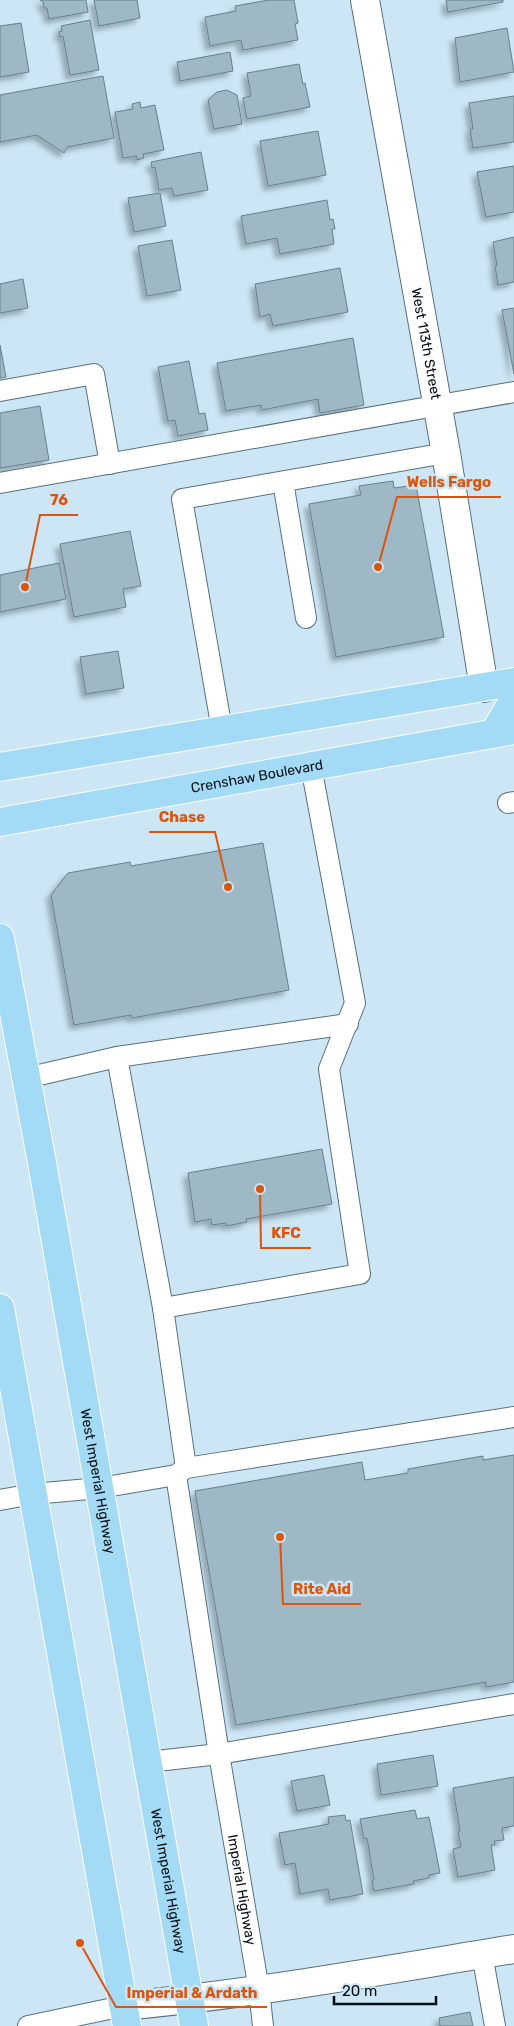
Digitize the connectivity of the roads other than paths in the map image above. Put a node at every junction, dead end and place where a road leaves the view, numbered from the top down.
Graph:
1 (366, 0) edge
2 (0, 391) edge
3 (514, 392) edge
4 (438, 406) junction
5 (446, 453) junction
6 (110, 464) junction
7 (283, 482) junction
8 (0, 483) edge
9 (306, 618) dead end
10 (514, 682) edge
11 (484, 688) junction
12 (514, 700) edge
13 (222, 730) junction
14 (504, 732) edge
15 (311, 766) junction
16 (0, 767) edge
17 (0, 822) edge
18 (0, 938) edge
19 (348, 1024) junction
20 (117, 1057) junction
21 (26, 1078) junction
22 (0, 1308) edge
23 (163, 1308) junction
24 (514, 1417) edge
25 (181, 1472) junction
26 (100, 1488) junction
27 (33, 1494) junction
28 (0, 1500) edge
29 (514, 1704) edge
30 (219, 1754) junction
31 (148, 1762) junction
32 (514, 1949) edge
33 (482, 1954) junction
34 (259, 1990) junction
35 (192, 2013) edge
36 (125, 2016) edge
37 (28, 2026) edge
38 (263, 2026) edge
39 (495, 2026) edge

1 - 4 street, West 113th Street
2 - 6 lane
3 - 4 lane
4 - 5 street, West 113th Street
4 - 6 lane
5 - 7 lane
5 - 11 street, West 113th Street
6 - 8 lane
7 - 9 lane
7 - 13 lane
10 - 11 main road
11 - 13 main road
12 - 14 main road
13 - 16 main road
14 - 15 main road, Crenshaw Boulevard
15 - 17 main road, Crenshaw Boulevard
15 - 19 lane
18 - 21 main road, West Imperial Highway
19 - 20 lane
19 - 23 lane
20 - 21 lane
20 - 23 lane, Imperial Highway
21 - 26 main road, West Imperial Highway
22 - 27 main road
23 - 25 lane, Imperial Highway
24 - 25 lane
25 - 26 lane
25 - 30 lane, Imperial Highway
26 - 27 lane
26 - 31 main road, West Imperial Highway
27 - 28 lane
27 - 36 main road
29 - 30 lane
30 - 31 lane
30 - 34 lane, Imperial Highway
31 - 35 main road, West Imperial Highway
32 - 33 street
33 - 34 street
33 - 39 lane
34 - 35 street
34 - 38 lane, Imperial Highway
35 - 36 street
36 - 37 lane

